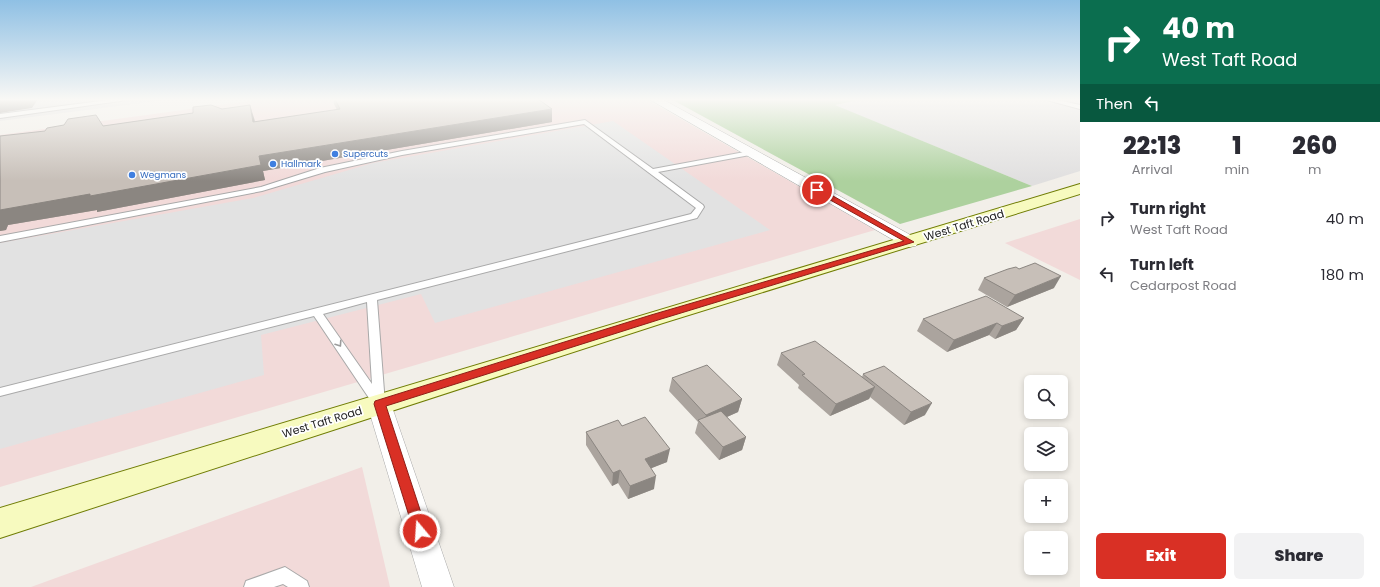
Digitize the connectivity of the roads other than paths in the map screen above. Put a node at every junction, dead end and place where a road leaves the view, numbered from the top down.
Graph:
1 (560, 126) edge
2 (591, 126) edge
3 (703, 126) edge
4 (750, 153) junction
5 (652, 171) junction
6 (1080, 189) edge
7 (0, 239) edge
8 (910, 242) junction
9 (372, 298) junction
10 (317, 312) junction
11 (0, 392) edge
12 (379, 404) junction
13 (0, 523) edge
14 (252, 587) edge
15 (301, 587) edge
16 (438, 587) edge

1 - 7 lane
2 - 5 lane
3 - 4 street
4 - 5 lane
4 - 8 street
5 - 9 lane
6 - 8 main road, West Taft Road
8 - 12 main road, West Taft Road
9 - 10 lane
9 - 12 lane
10 - 11 lane
10 -> 12 lane
12 - 13 main road, West Taft Road
12 - 16 street
14 - 15 lane

